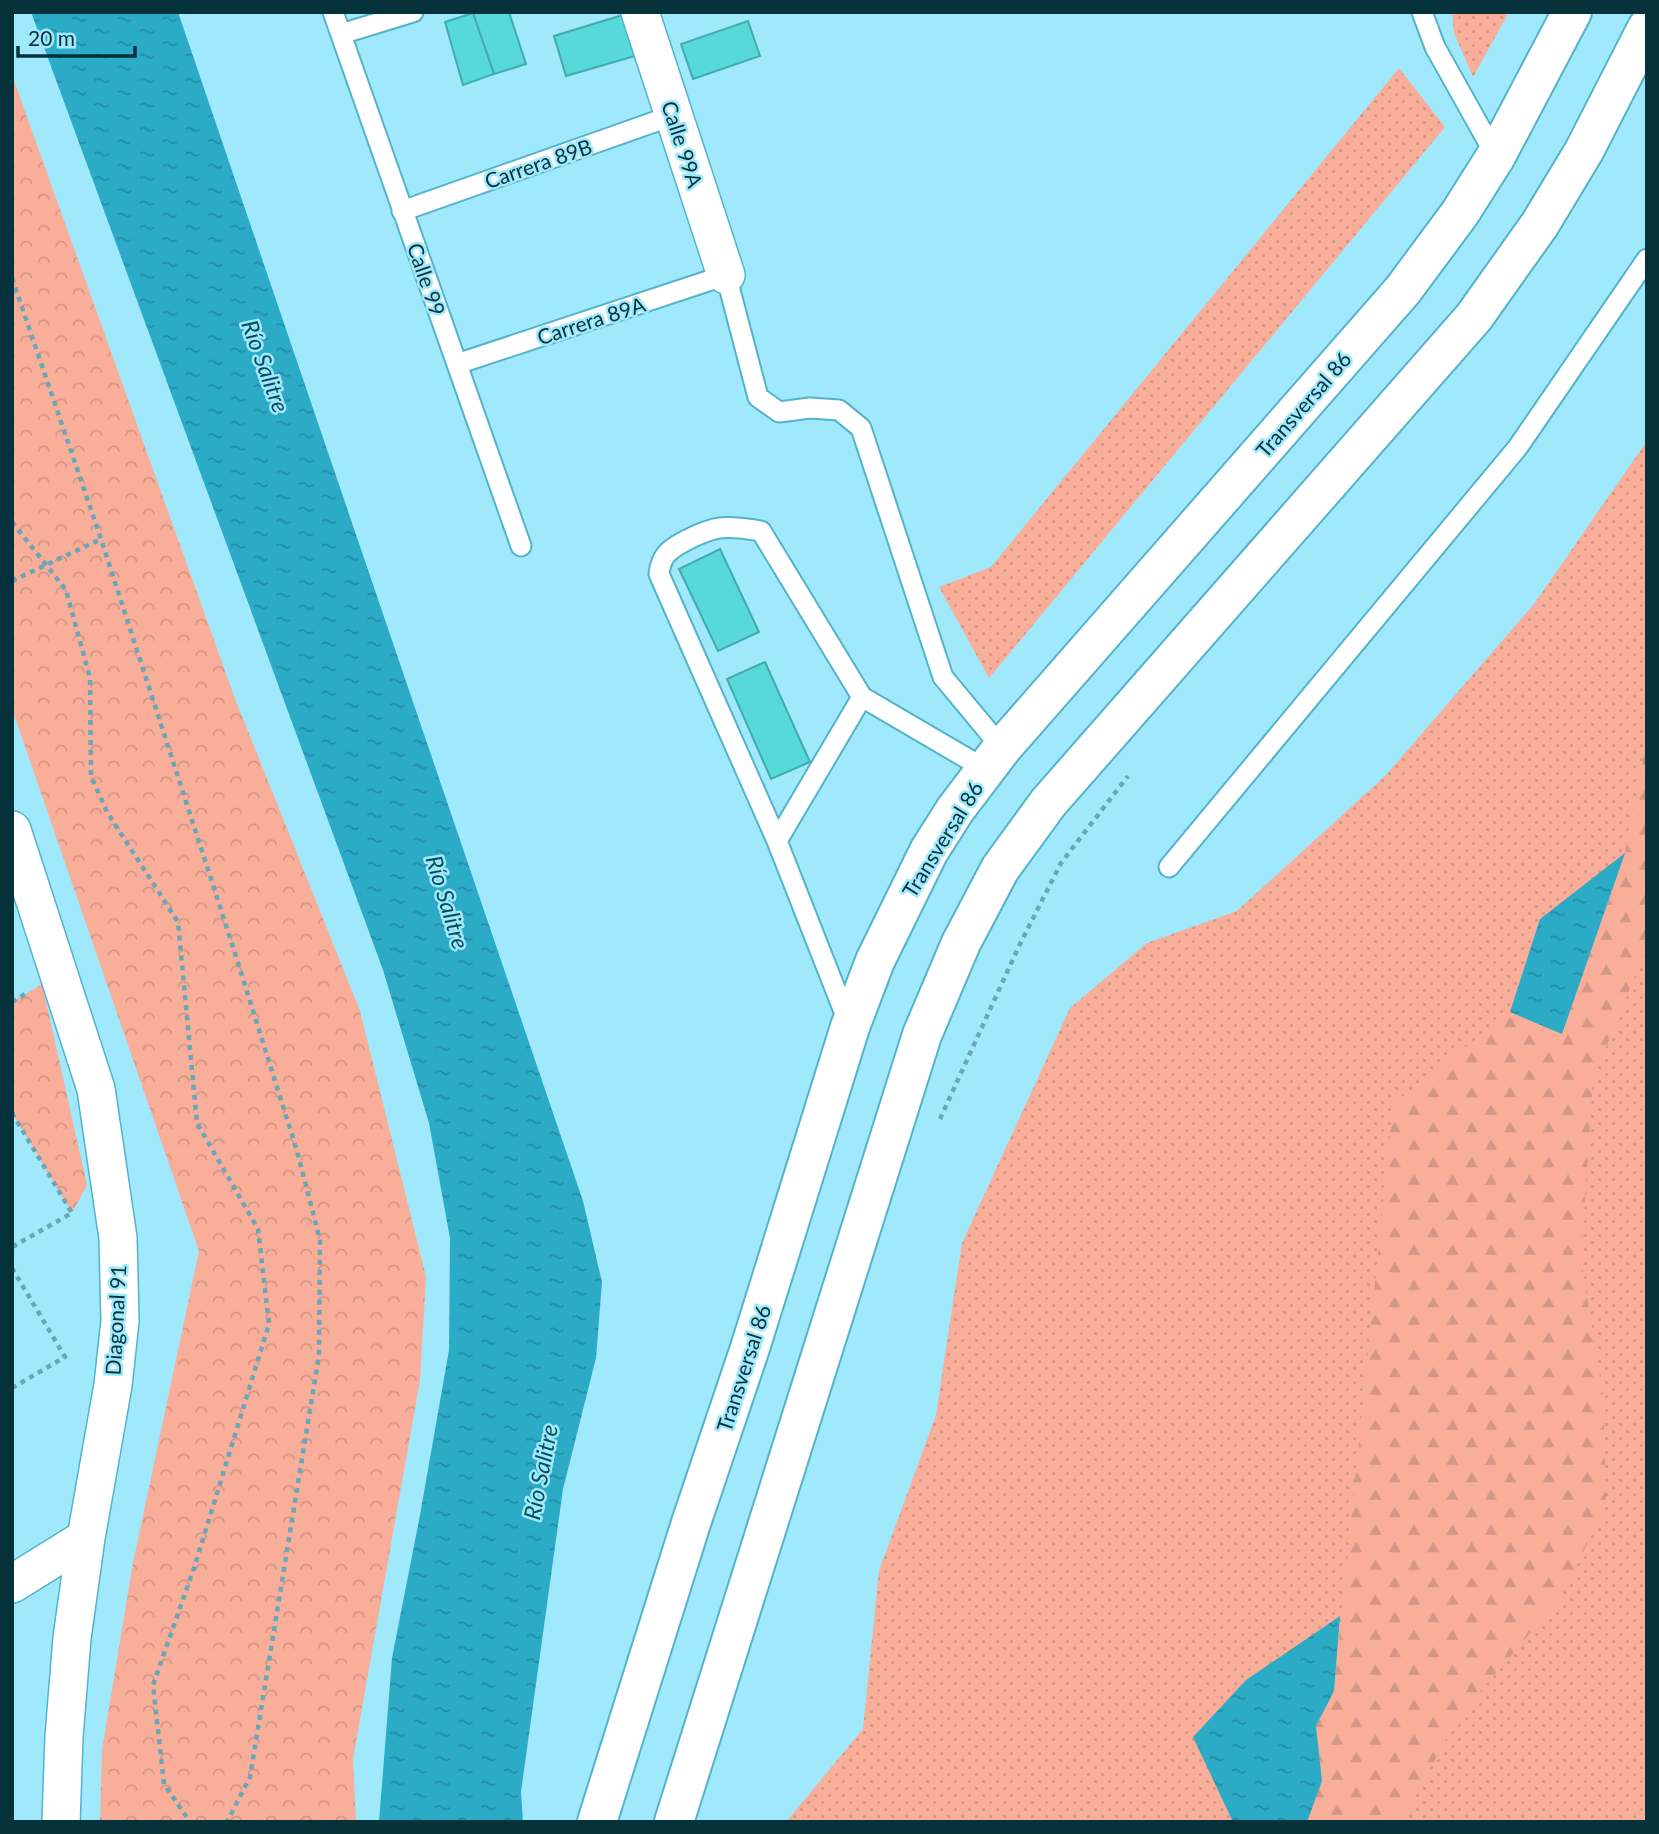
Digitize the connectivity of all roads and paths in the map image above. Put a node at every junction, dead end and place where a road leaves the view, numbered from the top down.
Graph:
1 (333, 12) edge
2 (413, 12) edge
3 (640, 12) edge
4 (1422, 12) edge
5 (1572, 12) edge
6 (1647, 28) edge
7 (341, 34) junction
8 (674, 115) junction
9 (1496, 156) junction
10 (402, 211) junction
11 (1647, 258) edge
12 (726, 275) junction
13 (12, 278) edge
14 (457, 364) junction
15 (12, 522) edge
16 (102, 540) junction
17 (521, 545) dead end
18 (46, 565) junction
19 (12, 581) edge
20 (862, 697) junction
21 (994, 759) junction
22 (1131, 772) dead end
23 (12, 830) edge
24 (778, 841) junction
25 (1169, 867) dead end
26 (850, 1027) junction
27 (12, 1112) edge
28 (936, 1132) dead end
29 (12, 1247) edge
30 (12, 1268) edge
31 (12, 1388) edge
32 (86, 1538) junction
33 (12, 1584) edge
34 (61, 1822) edge
35 (190, 1822) edge
36 (227, 1822) edge
37 (597, 1822) edge
38 (674, 1822) edge

1 - 7 lane, Calle 99
2 - 7 lane
3 - 8 street, Calle 99A
4 - 9 lane
5 - 9 main road, Transversal 86
6 - 38 main road
7 - 10 lane, Calle 99
8 - 10 lane, Carrera 89B
8 - 12 street, Calle 99A
9 - 21 main road, Transversal 86
10 - 14 lane, Calle 99
11 - 25 lane
12 - 14 lane, Carrera 89A
12 - 21 lane
13 - 16 path
14 - 17 lane, Calle 99
15 - 18 path
16 - 18 path
16 - 36 path
18 - 19 path
18 - 35 path
20 - 21 lane
20 - 24 lane
20 - 24 lane
21 - 26 main road, Transversal 86
22 - 28 path
23 - 32 street, Diagonal 91
24 - 26 lane
26 - 37 main road, Transversal 86
27 - 29 path
30 - 31 path
32 - 33 street
32 - 34 street, Diagonal 91

